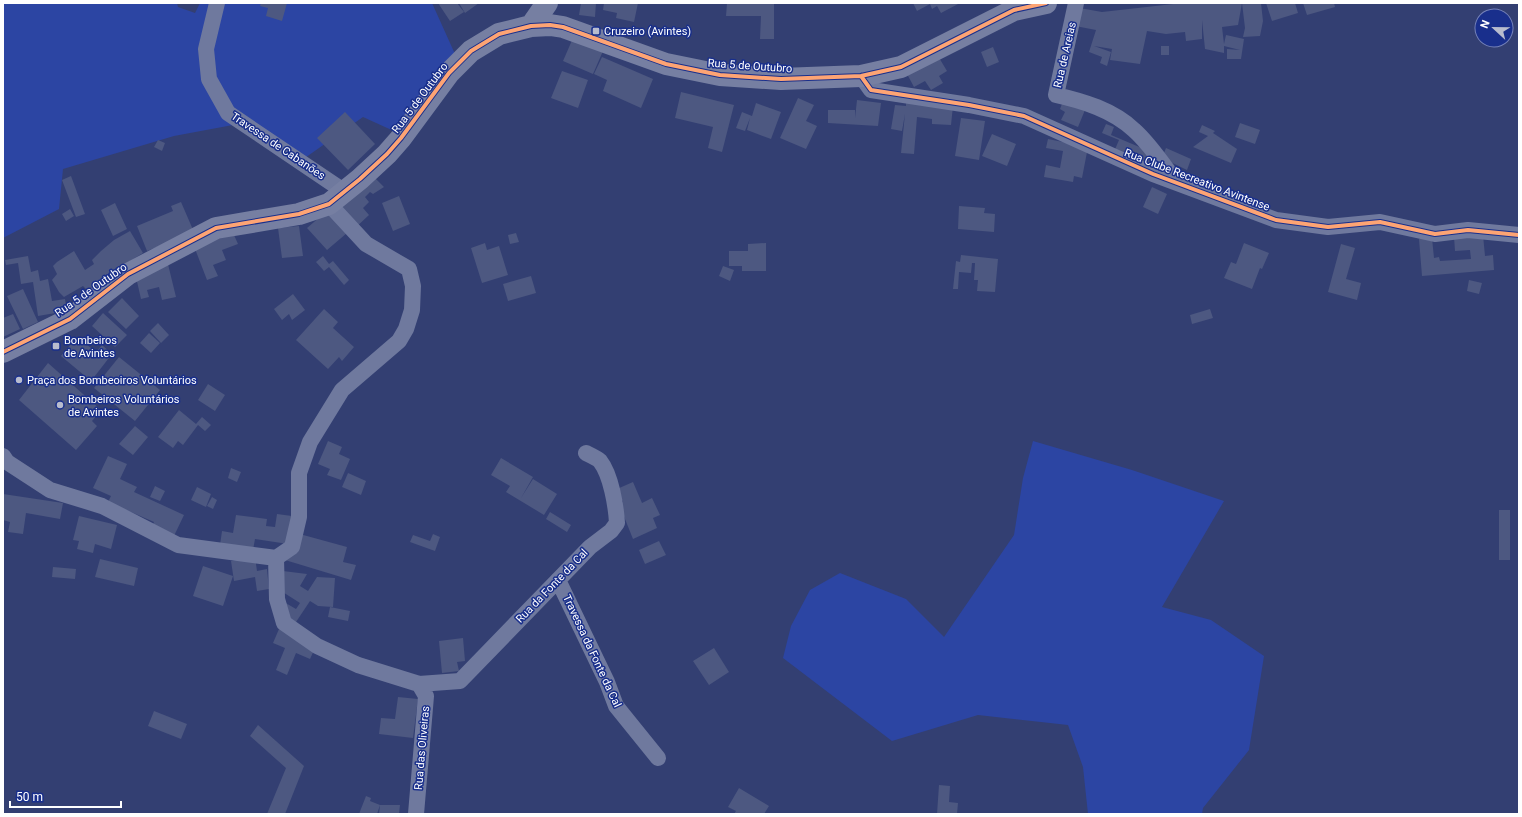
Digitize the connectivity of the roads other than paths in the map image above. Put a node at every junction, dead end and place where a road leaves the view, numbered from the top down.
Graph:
1 (217, 3) edge
2 (547, 3) edge
3 (552, 3) edge
4 (1046, 3) edge
5 (1076, 3) edge
6 (540, 25) junction
7 (862, 76) junction
8 (1177, 183) junction
9 (337, 198) junction
10 (1519, 235) edge
11 (3, 352) edge
12 (586, 453) dead end
13 (3, 456) edge
14 (276, 558) junction
15 (558, 580) junction
16 (420, 684) junction
17 (658, 758) dead end
18 (416, 814) edge

1 - 9 street, Travessa de Cabanões
2 - 6 street
3 - 6 street
4 - 7 street, Rua 5 de Outubro
5 - 8 street, Rua de Areias
6 - 7 street, Rua 5 de Outubro
6 - 9 street, Rua 5 de Outubro
7 - 8 street, Rua Clube Recreativo Avintense
8 - 10 street, Rua Clube Recreativo Avintense
9 - 11 street, Rua 5 de Outubro
9 - 14 street, Travessa de Cabanões
12 - 15 street, Rua da Fonte da Cal
13 - 14 street
14 - 16 street
15 - 16 street, Rua da Fonte da Cal
15 - 17 street, Travessa da Fonte da Cal
16 - 18 street, Rua das Oliveiras

